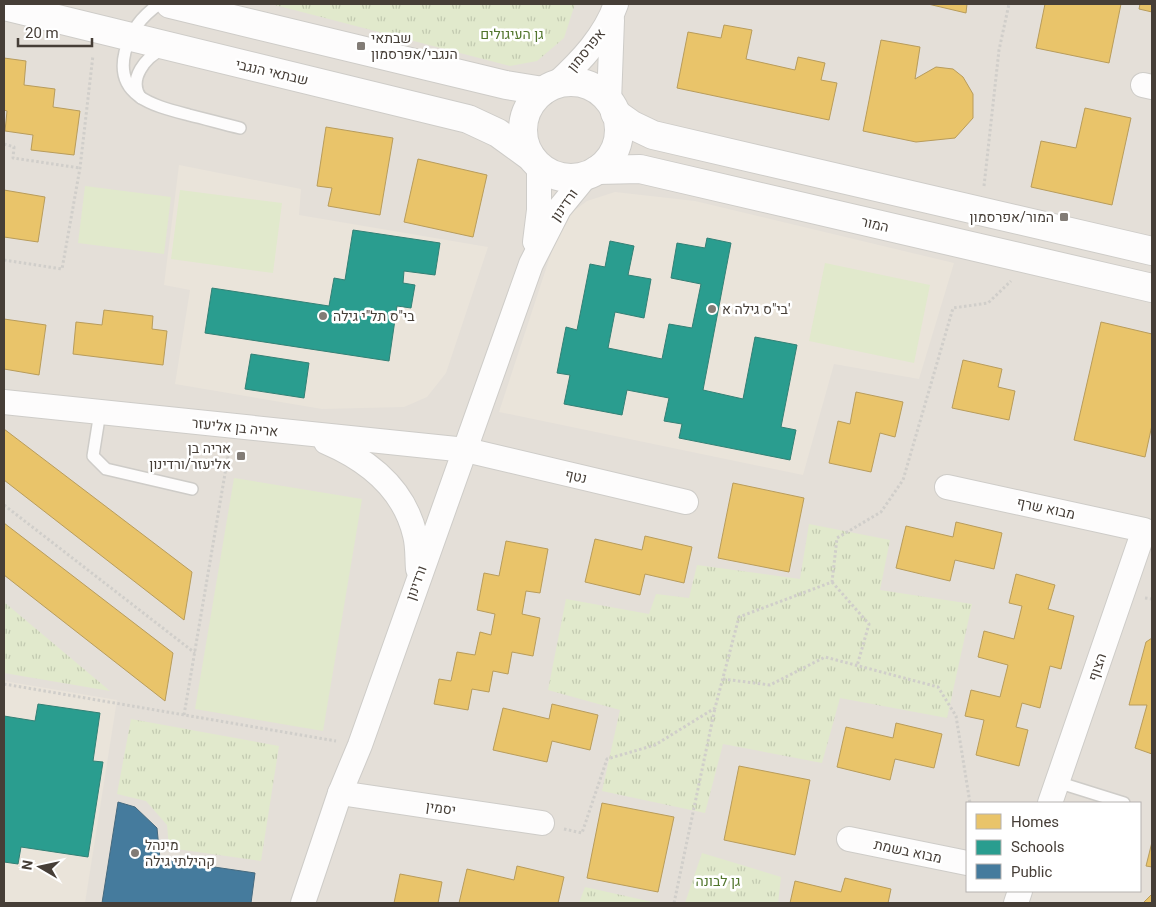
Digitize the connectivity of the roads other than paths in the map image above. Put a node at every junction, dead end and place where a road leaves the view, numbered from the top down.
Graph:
1 (159, 4) edge
2 (170, 4) edge
3 (4, 6) edge
4 (615, 9) edge
5 (129, 38) junction
6 (168, 47) junction
7 (550, 88) junction
8 (142, 99) junction
9 (612, 107) junction
10 (240, 128) dead end
11 (535, 162) junction
12 (591, 173) junction
13 (1152, 250) edge
14 (531, 264) junction
15 (1152, 288) edge
16 (4, 402) edge
17 (100, 412) junction
18 (308, 435) junction
19 (466, 450) junction
20 (947, 487) dead end
21 (192, 489) dead end
22 (686, 502) dead end
23 (1148, 527) edge
24 (419, 576) junction
25 (1054, 792) edge
26 (340, 793) junction
27 (1118, 802) edge
28 (542, 823) road end
29 (849, 839) dead end
30 (966, 863) edge
31 (303, 903) edge

1 - 5 lane
2 - 7 street
3 - 5 street, שבתאי הנגבי
4 - 7 street, אפרסמון
4 - 9 street, אפרסמון
5 - 6 street, שבתאי הנגבי
5 - 8 lane
6 - 8 lane
6 - 11 street, שבתאי הנגבי
7 - 9 street
7 - 11 street
8 - 10 lane
9 - 12 street
9 - 13 street
11 - 12 street
11 - 14 street, ורדינון
12 - 14 street, ורדינון
12 - 15 street, המור
14 - 19 street, ורדינון
16 - 17 street, אריה בן אליעזר
17 - 18 street, אריה בן אליעזר
17 - 21 lane
18 - 19 street, אריה בן אליעזר
18 - 24 street
19 - 22 street, נטף
19 - 24 street, ורדינון
20 - 23 street, מבוא שרף
23 - 25 street, הצוף
24 - 26 street, ורדינון
25 - 27 lane
26 - 28 street, יסמין
26 - 31 street, ורדינון
29 - 30 street, מבוא בשמת

